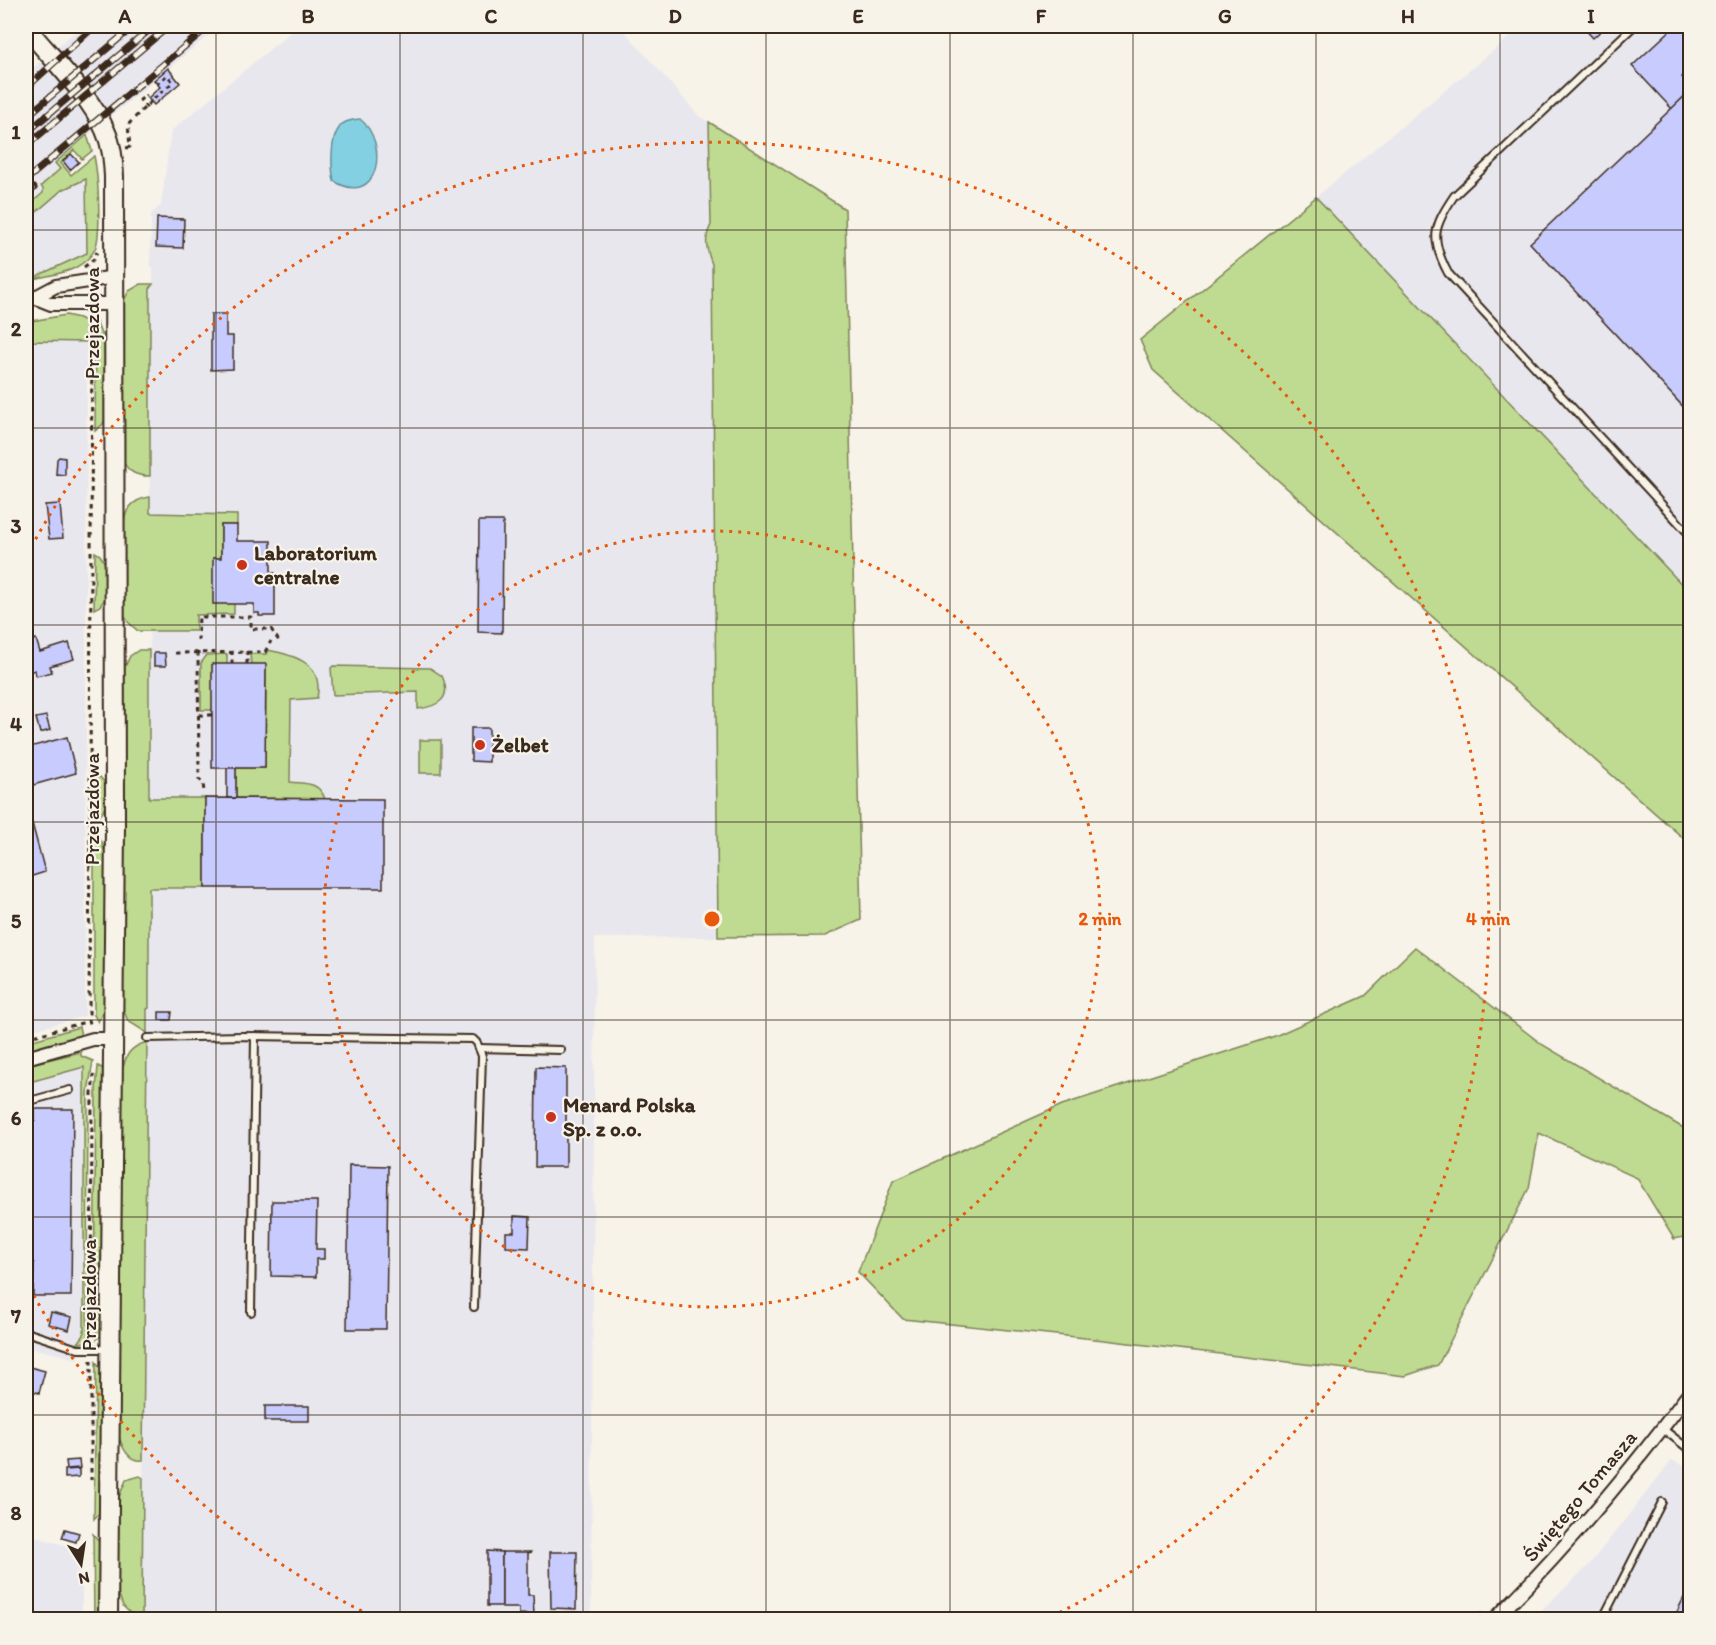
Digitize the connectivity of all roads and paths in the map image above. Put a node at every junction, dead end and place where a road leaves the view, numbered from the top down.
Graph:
1 (118, 26) edge
2 (1634, 26) edge
3 (26, 27) edge
4 (112, 30) dead end
5 (26, 60) edge
6 (30, 61) dead end
7 (157, 84) dead end
8 (147, 95) dead end
9 (147, 108) junction
10 (112, 151) junction
11 (115, 277) junction
12 (31, 300) edge
13 (115, 304) junction
14 (85, 316) dead end
15 (1690, 535) edge
16 (198, 641) dead end
17 (271, 641) dead end
18 (279, 641) dead end
19 (232, 651) junction
20 (247, 651) junction
21 (198, 652) junction
22 (175, 653) dead end
23 (232, 664) dead end
24 (247, 664) dead end
25 (199, 715) junction
26 (212, 715) dead end
27 (204, 792) dead end
28 (89, 1021) junction
29 (255, 1036) junction
30 (26, 1038) edge
31 (147, 1038) dead end
32 (93, 1039) junction
33 (113, 1039) junction
34 (479, 1048) junction
35 (561, 1050) dead end
36 (26, 1058) edge
37 (95, 1070) dead end
38 (70, 1090) dead end
39 (26, 1102) edge
40 (474, 1307) dead end
41 (251, 1312) dead end
42 (26, 1332) edge
43 (91, 1349) junction
44 (112, 1349) junction
45 (1690, 1392) edge
46 (1663, 1429) junction
47 (1690, 1450) edge
48 (91, 1491) dead end
49 (1662, 1502) dead end
50 (108, 1620) edge
51 (1494, 1620) edge
52 (1602, 1620) edge

1 - 4 path
2 - 15 lane
3 - 10 street, Przejazdowa
5 - 6 path
7 - 9 path
8 - 9 path
9 - 10 path
10 - 11 street, Przejazdowa
11 - 12 street
11 - 13 street, Przejazdowa
12 - 13 street
13 - 33 street, Przejazdowa
14 - 28 path
16 - 18 path
17 - 20 path
19 - 20 path
19 - 21 path
19 - 23 path
20 - 24 path
21 - 22 path
21 - 25 path
25 - 26 path
25 - 27 path
28 - 30 path
28 - 32 path
29 - 31 lane
29 - 34 lane
29 - 41 lane
32 - 33 street
32 - 36 street
33 - 44 street, Przejazdowa
34 - 35 lane
34 - 40 lane
37 - 43 path
38 - 39 lane
42 - 43 lane
43 - 44 lane
43 - 48 path
44 - 50 street, Przejazdowa
45 - 46 street, Świętego Tomasza
46 - 47 lane
46 - 51 street, Świętego Tomasza
49 - 52 lane

